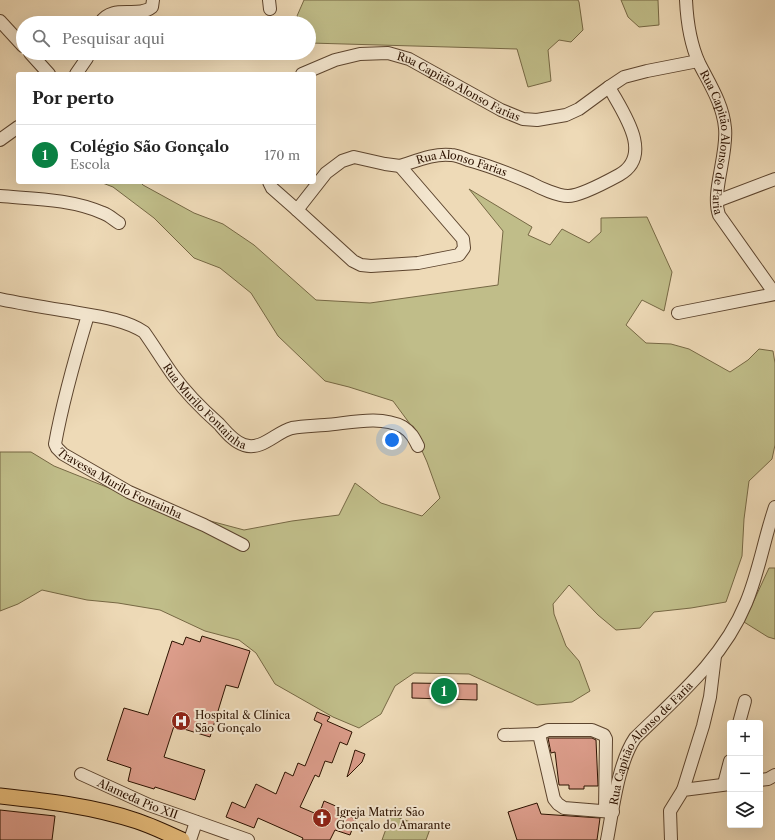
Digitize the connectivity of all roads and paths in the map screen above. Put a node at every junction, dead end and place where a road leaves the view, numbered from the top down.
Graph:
1 (153, 0) edge
2 (686, 0) edge
3 (108, 16) edge
4 (0, 21) edge
5 (16, 38) edge
6 (36, 60) edge
7 (85, 60) edge
8 (698, 61) junction
9 (47, 72) edge
10 (77, 72) edge
11 (307, 72) edge
12 (609, 87) junction
13 (16, 128) edge
14 (2, 135) edge
15 (400, 166) junction
16 (775, 180) edge
17 (270, 184) edge
18 (0, 196) edge
19 (716, 201) junction
20 (297, 210) junction
21 (119, 223) dead end
22 (775, 294) edge
23 (0, 299) edge
24 (678, 313) dead end
25 (88, 315) junction
26 (418, 446) dead end
27 (775, 507) edge
28 (243, 545) dead end
29 (715, 656) junction
30 (745, 701) dead end
31 (740, 720) edge
32 (539, 734) junction
33 (504, 735) dead end
34 (81, 774) dead end
35 (775, 775) edge
36 (763, 780) edge
37 (727, 784) edge
38 (683, 790) junction
39 (0, 796) edge
40 (609, 811) junction
41 (196, 822) junction
42 (182, 840) edge
43 (190, 840) edge
44 (248, 840) edge
45 (607, 840) edge
46 (671, 840) edge

1 - 3 street
2 - 8 street, Rua Capitão Alonso de Faria
4 - 5 street
6 - 9 street
7 - 10 street
8 - 12 street
8 - 19 street, Rua Capitão Alonso de Faria
11 - 12 street, Rua Capitão Alonso Farias
12 - 15 street, Rua Alonso Farias
13 - 14 street
15 - 20 street
15 - 20 street, Rua Alonso Farias
16 - 19 street
17 - 20 street
18 - 21 street
19 - 22 street, Rua Capitão Alonso de Faria
22 - 24 street
23 - 25 street, Rua Murilo Fontainha
25 - 26 street, Rua Murilo Fontainha
25 - 28 street, Travessa Murilo Fontainha
27 - 29 street, Rua Capitão Alonso de Faria
29 - 38 street, Rua Capitão Alonso de Faria
29 - 40 street, Rua Capitão Alonso de Faria
30 - 31 street
32 - 33 street
32 - 40 street
32 - 40 street
34 - 41 street, Alameda Pio XII
35 - 36 street
37 - 38 street
38 - 46 street, Rua Capitão Alonso de Faria
39 - 42 main road
40 - 45 street, Rua Capitão Alonso de Faria
41 - 43 street
41 - 44 street, Alameda Pio XII

